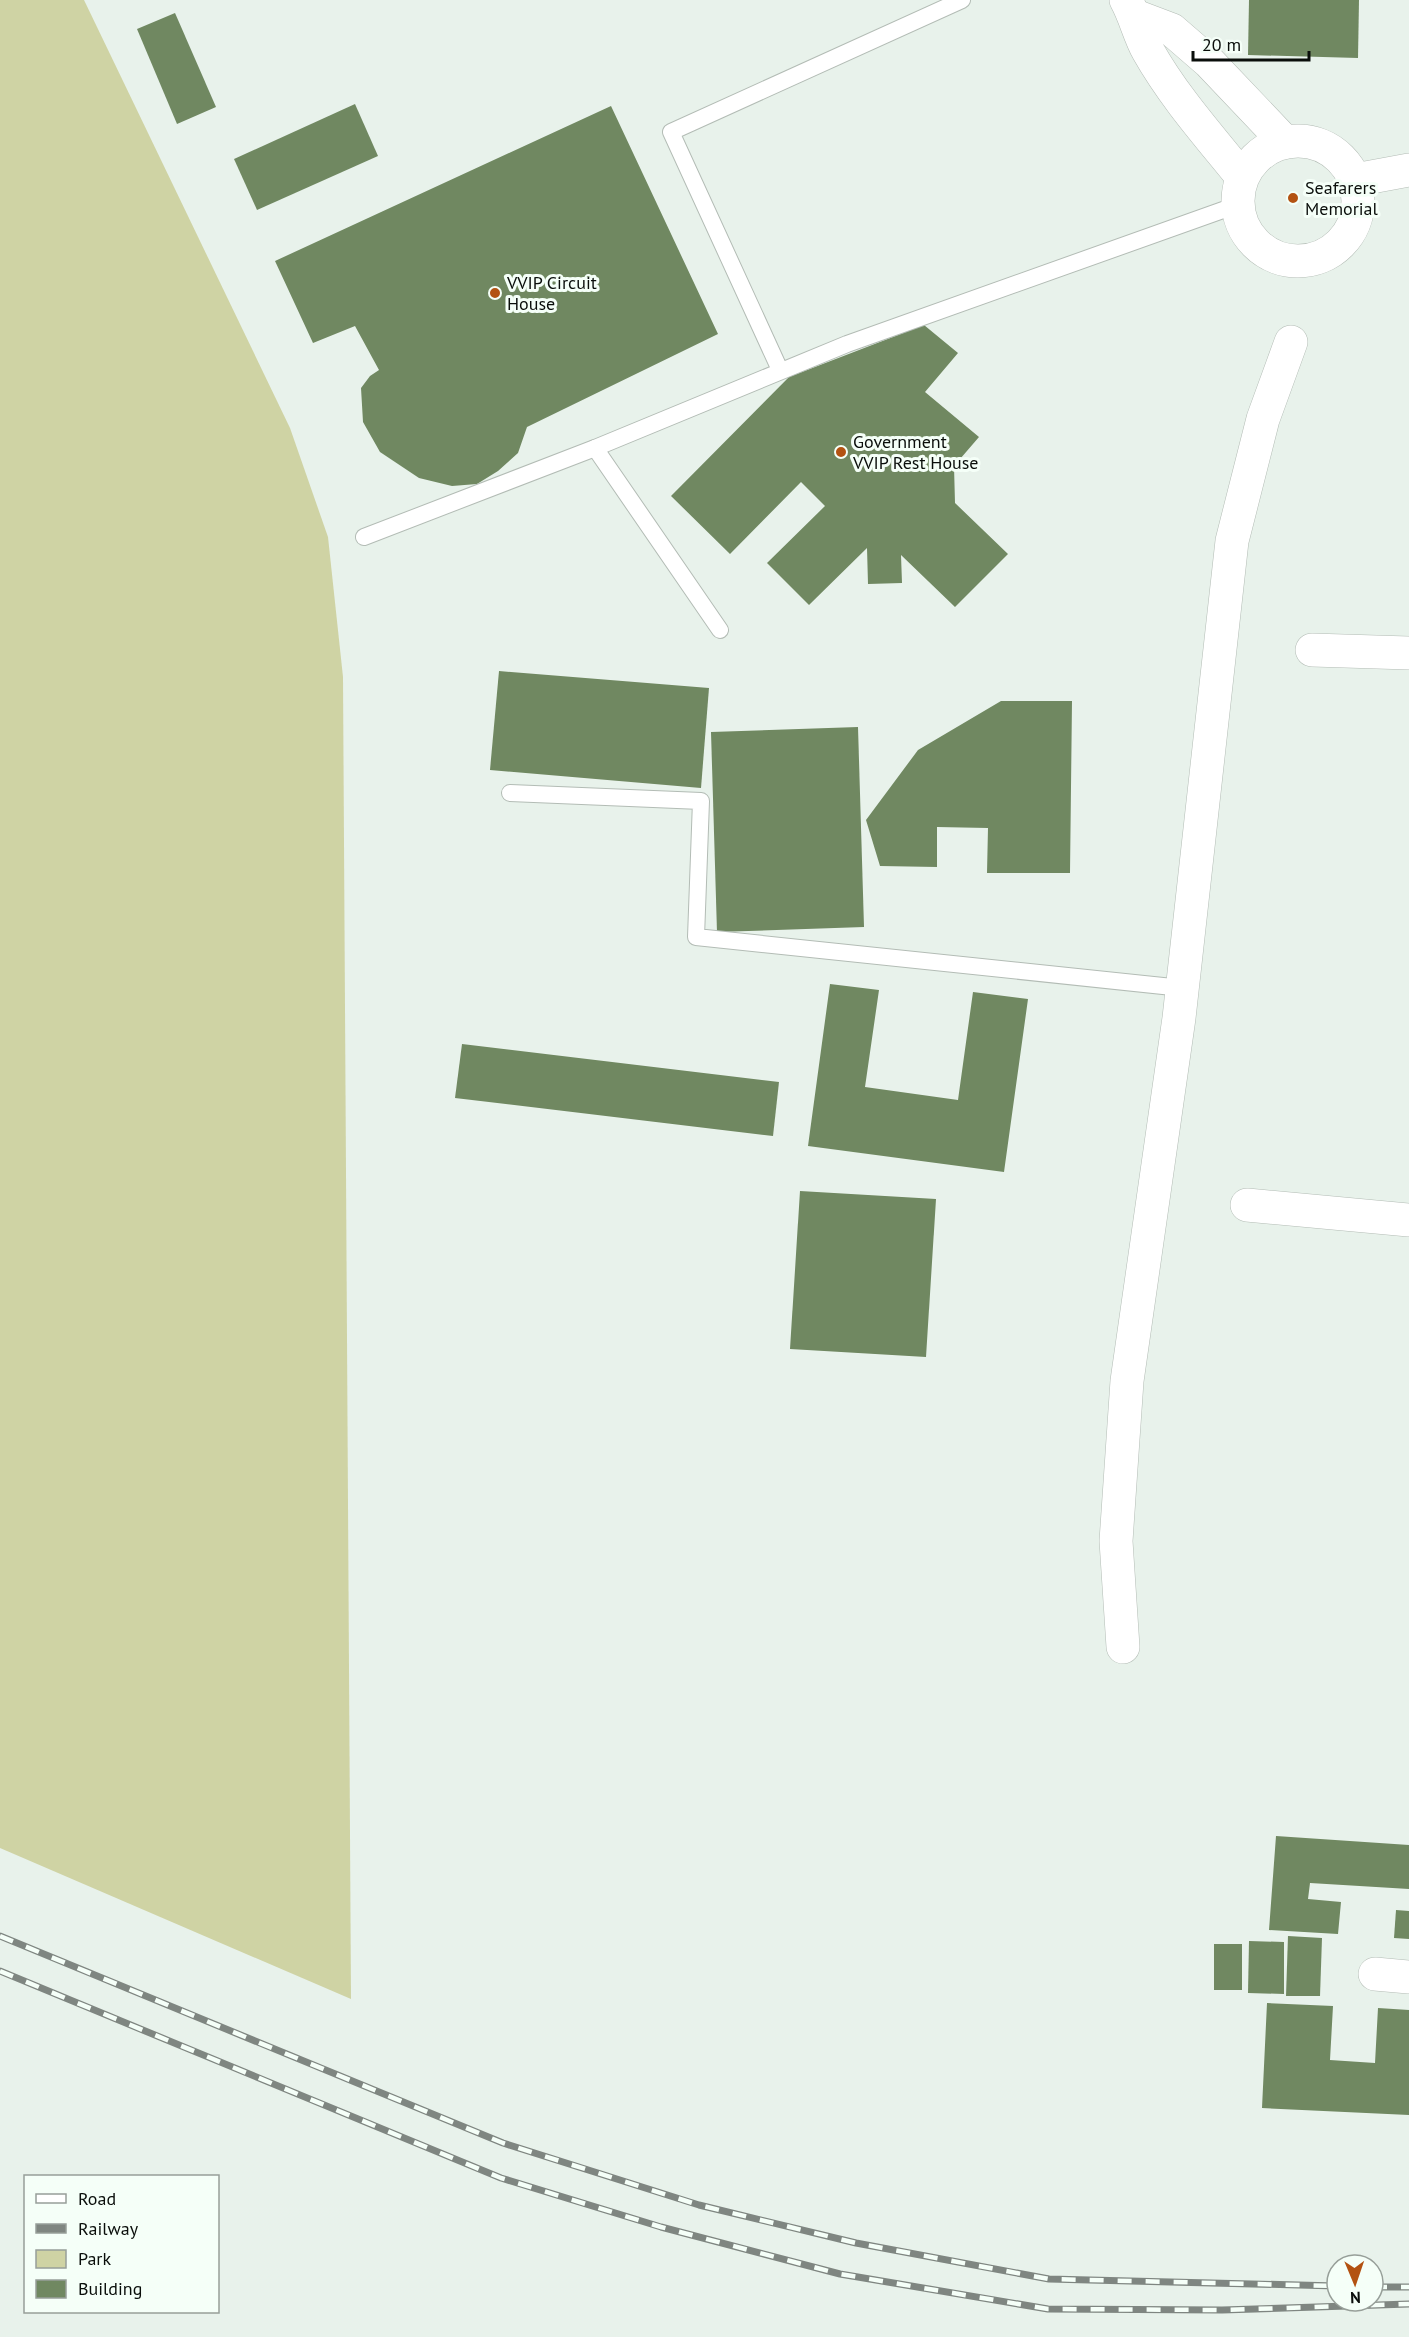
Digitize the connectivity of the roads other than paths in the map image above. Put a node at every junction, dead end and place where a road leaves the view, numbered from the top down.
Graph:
1 (962, 0) edge
2 (1130, 8) edge
3 (1285, 142) junction
4 (1409, 170) edge
5 (1355, 180) junction
6 (1239, 191) junction
7 (1291, 342) dead end
8 (780, 370) junction
9 (595, 448) junction
10 (364, 537) dead end
11 (720, 630) dead end
12 (1312, 650) dead end
13 (1409, 653) edge
14 (510, 793) dead end
15 (1182, 988) junction
16 (1247, 1204) dead end
17 (1409, 1220) edge
18 (1123, 1647) dead end
19 (1375, 1974) dead end
20 (1409, 1977) edge

1 - 8 lane
2 - 3 street
2 - 6 street
3 - 5 street
3 - 6 street
4 - 5 street
5 - 6 street
6 - 8 lane
7 - 15 street
8 - 9 lane
9 - 10 lane
9 - 11 lane
12 - 13 street
14 - 15 lane
15 - 18 street
16 - 17 street
19 - 20 street

